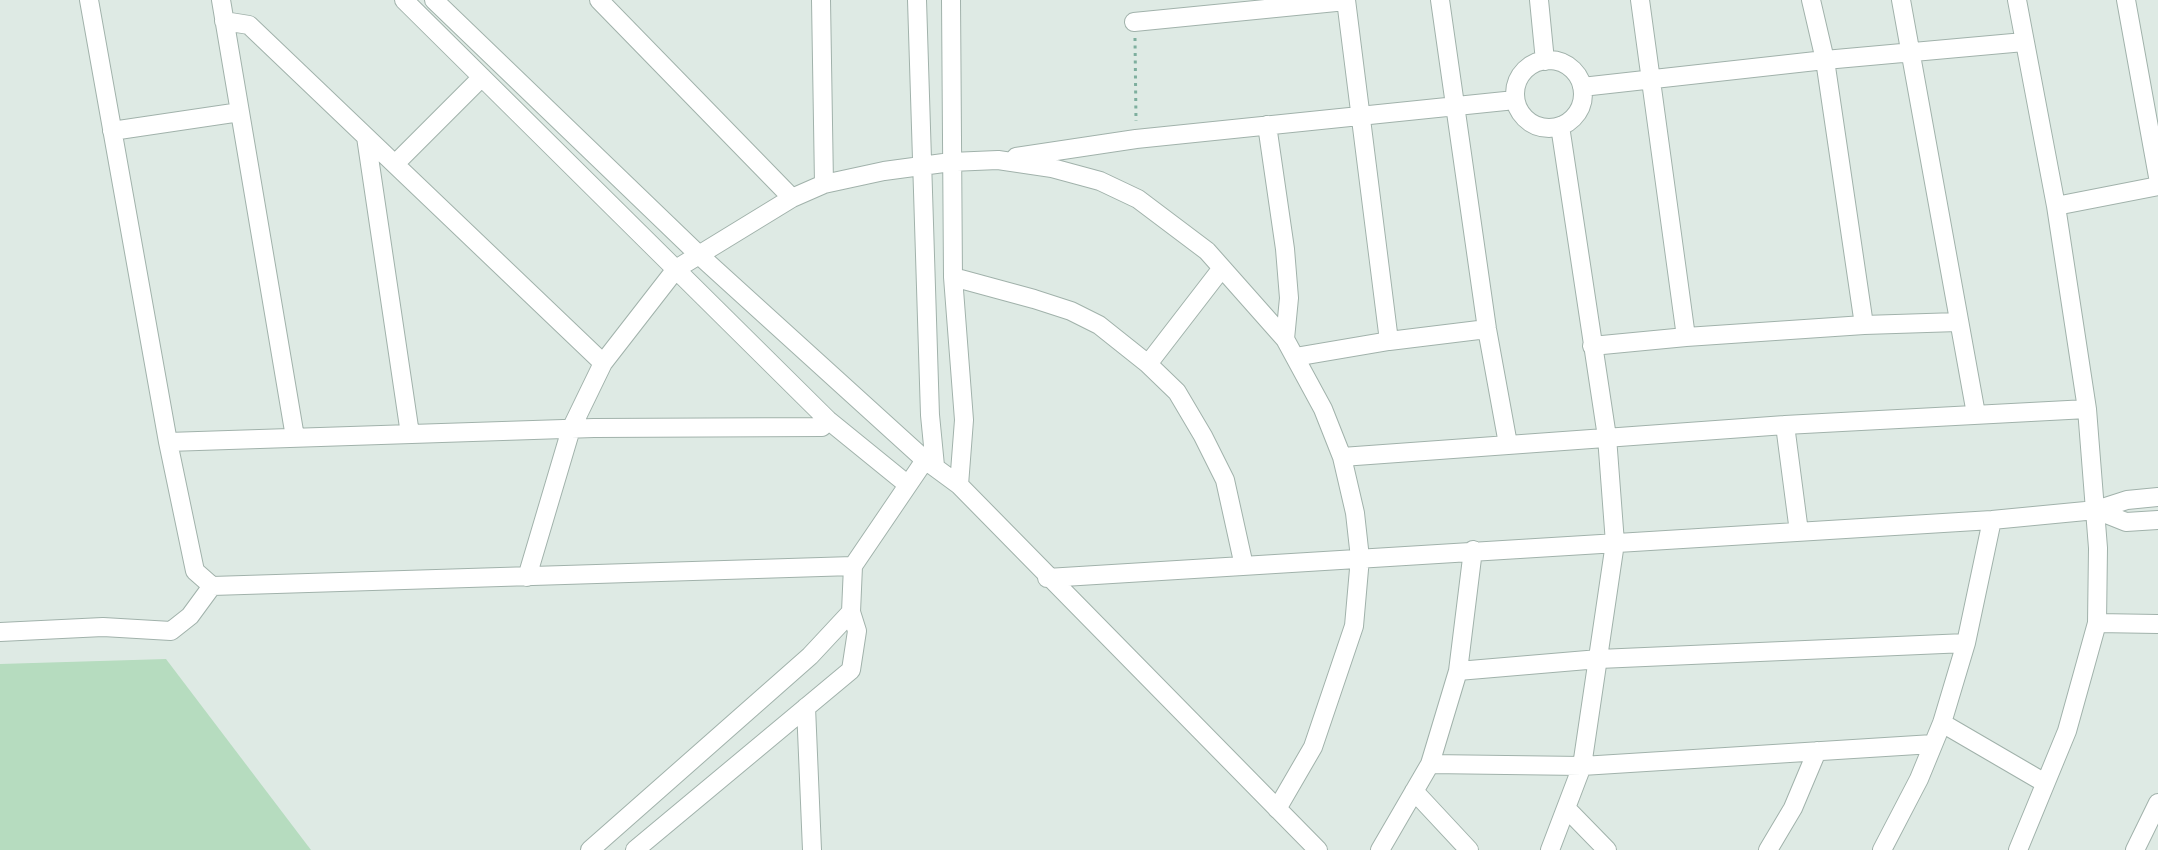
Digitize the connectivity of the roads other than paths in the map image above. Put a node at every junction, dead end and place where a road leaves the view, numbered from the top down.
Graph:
1 (89, 0) edge
2 (221, 0) edge
3 (404, 0) edge
4 (435, 0) edge
5 (599, 0) edge
6 (821, 0) edge
7 (917, 0) edge
8 (951, 0) edge
9 (1440, 0) edge
10 (1539, 0) edge
11 (1640, 0) edge
12 (1811, 0) edge
13 (1901, 0) edge
14 (2017, 0) edge
15 (2126, 0) edge
16 (1346, 1) edge
17 (224, 21) junction
18 (1134, 22) road end
19 (2025, 42) junction
20 (1910, 52) junction
21 (1825, 60) junction
22 (1545, 61) junction
23 (482, 76) junction
24 (1651, 78) junction
25 (1582, 87) junction
26 (1515, 100) junction
27 (1454, 107) junction
28 (240, 112) junction
29 (1360, 117) junction
30 (1267, 125) junction
31 (1560, 126) junction
32 (112, 131) junction
33 (366, 137) junction
34 (998, 160) junction
35 (951, 162) junction
36 (395, 164) junction
37 (921, 166) junction
38 (2158, 177) edge
39 (824, 184) junction
40 (2158, 186) edge
41 (792, 198) junction
42 (2056, 206) junction
43 (698, 254) junction
44 (1222, 268) junction
45 (676, 269) junction
46 (953, 277) junction
47 (1958, 322) junction
48 (1864, 325) junction
49 (1487, 329) junction
50 (1686, 337) junction
51 (1286, 339) junction
52 (1389, 341) junction
53 (1592, 346) junction
54 (1295, 357) junction
55 (603, 363) junction
56 (1148, 364) junction
57 (2087, 409) junction
58 (1976, 414) junction
59 (828, 420) junction
60 (1785, 425) junction
61 (571, 429) junction
62 (410, 434) junction
63 (295, 437) junction
64 (1607, 437) junction
65 (168, 442) junction
66 (1508, 444) junction
67 (1342, 457) junction
68 (930, 463) junction
69 (908, 485) junction
70 (959, 485) junction
71 (2158, 497) edge
72 (2096, 510) junction
73 (1992, 520) junction
74 (2158, 520) edge
75 (1799, 532) junction
76 (1615, 543) junction
77 (1473, 550) junction
78 (1360, 558) junction
79 (853, 566) junction
80 (1244, 566) junction
81 (526, 577) junction
82 (1047, 578) junction
83 (212, 586) junction
84 (851, 612) junction
85 (2097, 623) junction
86 (2158, 624) edge
87 (0, 632) edge
88 (1965, 643) junction
89 (1599, 659) junction
90 (1458, 672) junction
91 (806, 707) junction
92 (1942, 723) junction
93 (1933, 744) junction
94 (1817, 751) junction
95 (1430, 764) junction
96 (1582, 766) junction
97 (2045, 783) junction
98 (1414, 791) junction
99 (2158, 803) edge
100 (1277, 809) junction
101 (1567, 809) junction
102 (613, 830) junction
103 (590, 850) edge
104 (635, 850) edge
105 (812, 850) edge
106 (1318, 850) edge
107 (1380, 850) edge
108 (1469, 850) edge
109 (1550, 850) edge
110 (1607, 850) edge
111 (1768, 850) edge
112 (1882, 850) edge
113 (2018, 850) edge
114 (2135, 850) edge

1 - 32 street
2 - 17 street
3 - 23 street
4 - 43 street
5 - 41 street
6 - 39 street
7 - 37 street
8 - 35 street
9 - 27 street
10 - 22 street
11 - 24 street
12 - 21 street
13 - 20 street
14 - 19 street
15 - 38 street
16 - 18 street
16 - 29 street
17 - 28 street
17 - 33 street
19 - 20 street
19 - 42 street
20 - 21 street
20 - 47 street
21 - 24 street
21 - 48 street
22 - 25 street
22 - 26 street
23 - 36 street
23 - 45 street
24 - 25 street
24 - 50 street
25 - 31 street
26 - 27 street
26 - 31 street
27 - 29 street
27 - 49 street
28 - 32 street
28 - 63 street
29 - 30 street
29 - 52 street
30 - 34 street
30 - 51 street
31 - 53 street
32 - 65 street
33 - 36 street
33 - 62 street
34 - 35 street
34 - 44 street
35 - 37 street
35 - 46 street
36 - 55 street
37 - 39 street
37 - 68 street
39 - 41 street
40 - 42 street
41 - 43 street
42 - 57 street
43 - 45 street
43 - 68 street
44 - 51 street
44 - 56 street
45 - 55 street
45 - 59 street
46 - 56 street
46 - 70 street
47 - 48 street
47 - 58 street
48 - 50 street
49 - 52 street
49 - 66 street
50 - 53 street
51 - 54 street
52 - 54 street
53 - 64 street
54 - 67 street
55 - 61 street
56 - 80 street
57 - 58 street
57 - 72 street
58 - 60 street
59 - 61 street
59 - 69 street
60 - 64 street
60 - 75 street
61 - 62 street
61 - 81 street
62 - 63 street
63 - 65 street
64 - 66 street
64 - 76 street
65 - 83 street
66 - 67 street
67 - 78 street
68 - 69 street
68 - 70 street
69 - 79 street
70 - 82 street
71 - 72 street
72 - 73 street
72 - 74 street
72 - 85 street
73 - 75 street
73 - 88 street
75 - 76 street
76 - 77 street
76 - 89 street
77 - 78 street
77 - 90 street
78 - 80 street
78 - 100 street
79 - 81 street
79 - 84 street
80 - 82 street
81 - 83 street
82 - 100 street
83 - 87 street
84 - 91 street
84 - 102 street
85 - 86 street
85 - 97 street
88 - 89 street
88 - 92 street
89 - 90 street
89 - 96 street
90 - 95 street
91 - 104 street
91 - 105 street
92 - 93 street
92 - 97 street
93 - 94 street
93 - 112 street
94 - 96 street
94 - 111 street
95 - 96 street
95 - 98 street
96 - 101 street
97 - 113 street
98 - 107 street
98 - 108 street
99 - 114 street
100 - 106 street
101 - 109 street
101 - 110 street
102 - 103 street
102 - 104 street

